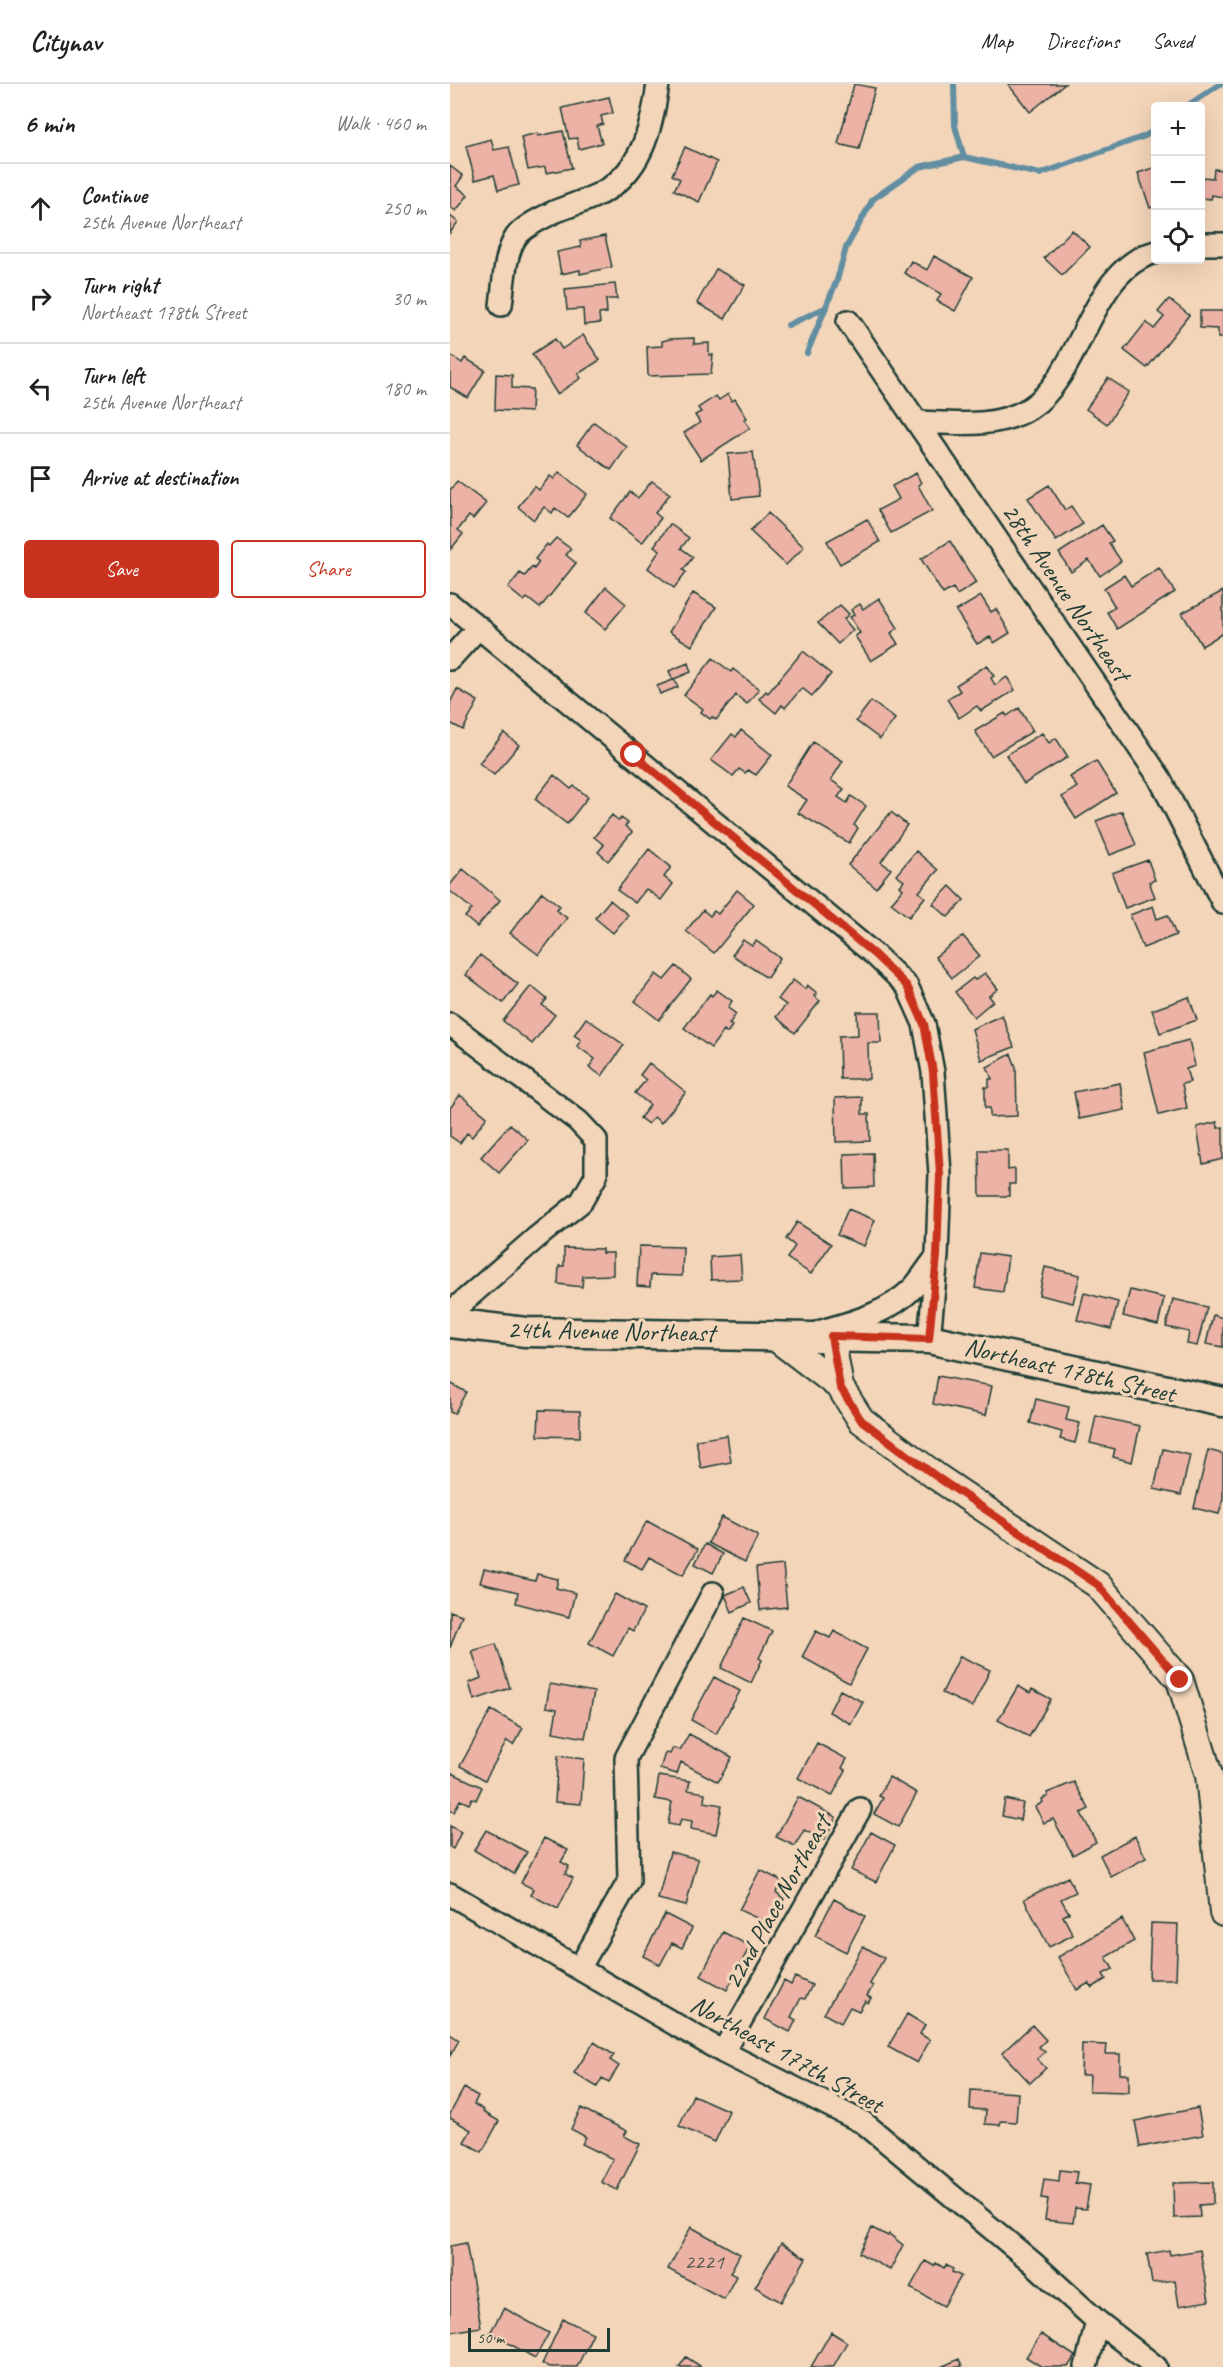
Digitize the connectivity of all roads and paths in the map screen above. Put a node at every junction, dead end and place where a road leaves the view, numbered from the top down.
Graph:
1 (658, 84) edge
2 (1205, 244) edge
3 (1223, 244) edge
4 (1151, 253) edge
5 (501, 304) dead end
6 (848, 321) dead end
7 (918, 422) junction
8 (450, 604) edge
9 (479, 627) junction
10 (450, 659) edge
11 (1223, 903) edge
12 (450, 1024) edge
13 (937, 1256) junction
14 (450, 1313) edge
15 (450, 1323) edge
16 (772, 1335) junction
17 (818, 1336) junction
18 (929, 1339) junction
19 (840, 1387) junction
20 (1223, 1402) edge
21 (712, 1593) dead end
22 (860, 1809) dead end
23 (450, 1894) edge
24 (1223, 1912) edge
25 (580, 1967) junction
26 (723, 2052) junction
27 (1097, 2321) junction
28 (1086, 2367) edge
29 (1156, 2367) edge

1 - 5 street
2 - 3 street
4 - 7 street
6 - 7 street, 28th Avenue Northeast
7 - 11 street, 28th Avenue Northeast
8 - 9 street
9 - 10 street
9 - 13 street
12 - 14 street
13 - 17 street
13 - 18 street
15 - 16 main road, 24th Avenue Northeast
16 - 17 main road, Northeast 178th Street
16 - 19 street
17 - 18 main road, Northeast 178th Street
17 - 19 street
18 - 20 main road, Northeast 178th Street
19 - 24 street
21 - 25 street
22 - 26 street, 22nd Place Northeast
23 - 25 street, Northeast 177th Street
25 - 26 street, Northeast 177th Street
26 - 27 street, Northeast 177th Street
27 - 28 street
27 - 29 street, Northeast 177th Street

